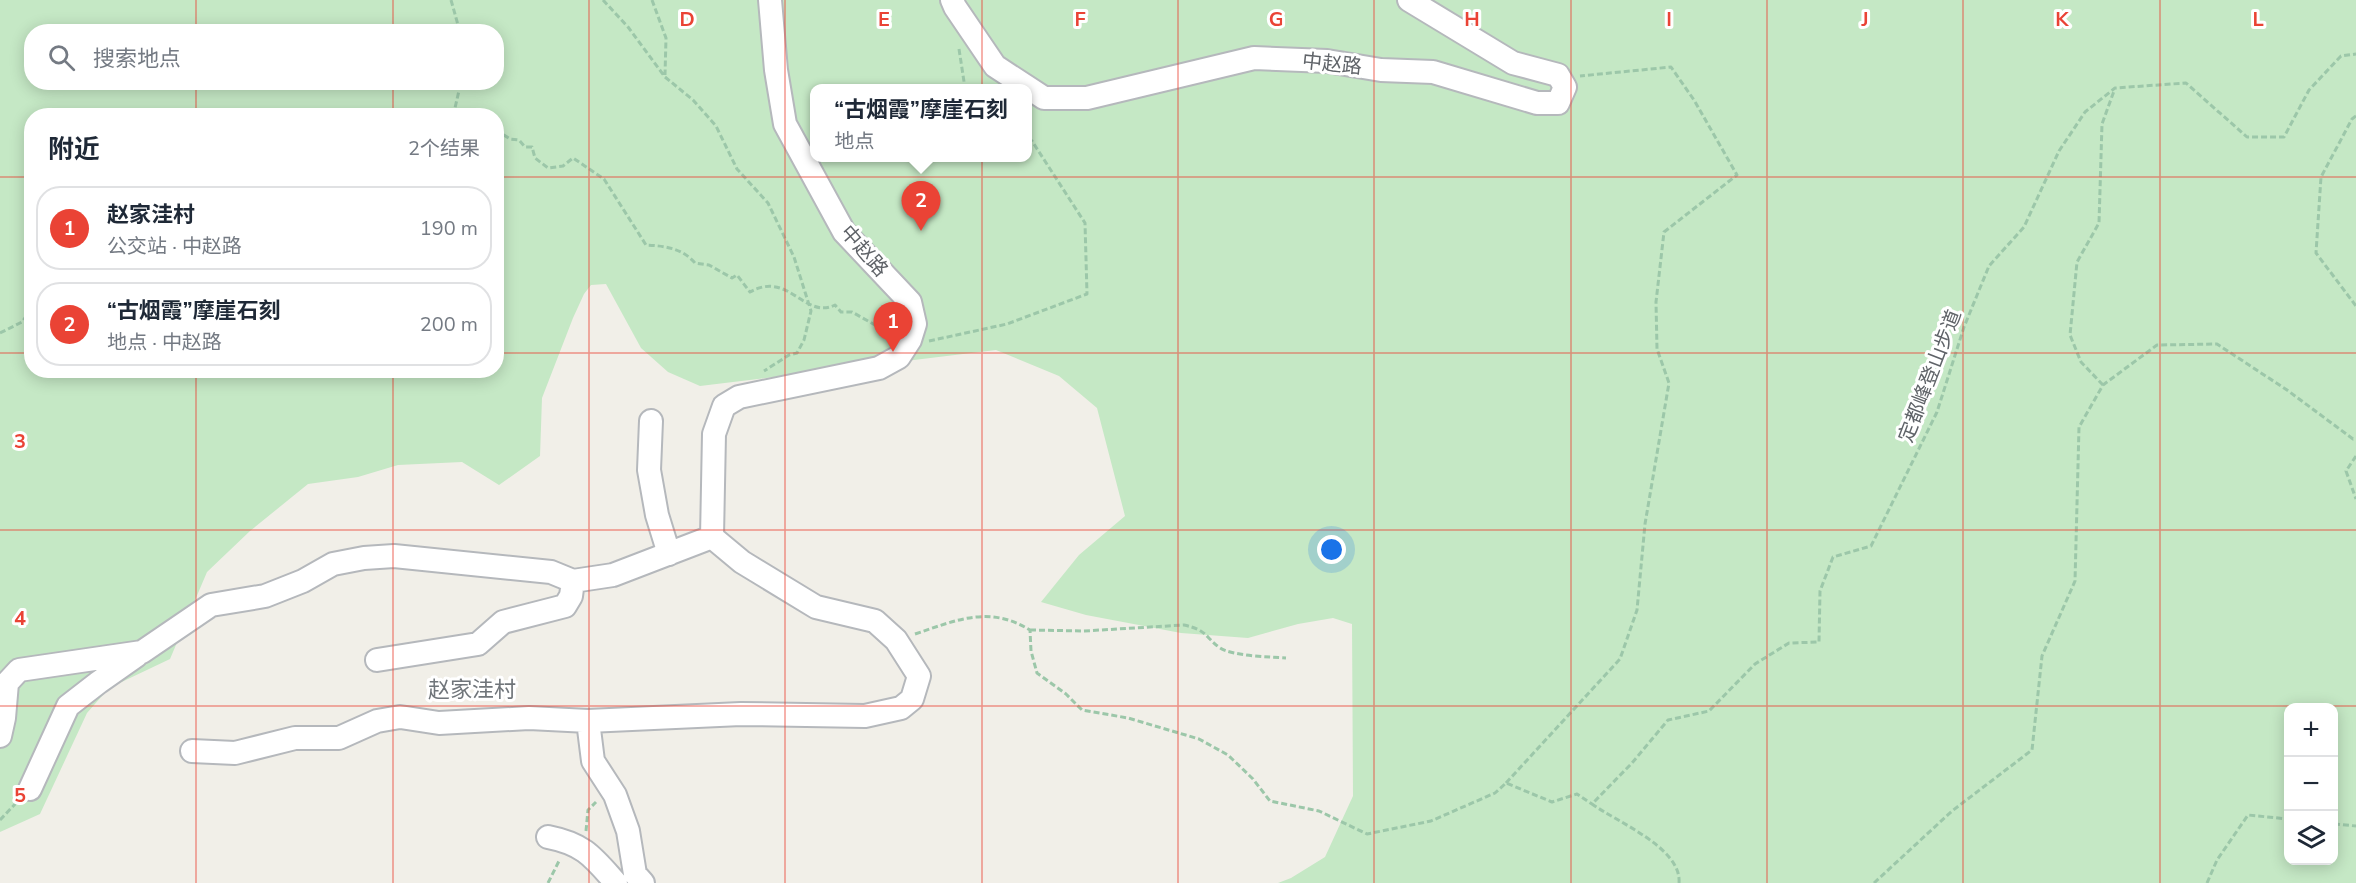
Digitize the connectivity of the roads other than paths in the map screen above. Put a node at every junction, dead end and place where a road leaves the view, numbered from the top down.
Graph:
1 (770, 0) edge
2 (952, 0) edge
3 (1409, 0) edge
4 (1023, 84) edge
5 (1032, 90) edge
6 (651, 421) dead end
7 (712, 537) junction
8 (669, 554) junction
9 (573, 581) junction
10 (142, 652) junction
11 (377, 660) dead end
12 (588, 721) junction
13 (0, 736) edge
14 (192, 751) dead end
15 (30, 789) road end
16 (567, 843) road end
17 (616, 883) edge
18 (642, 883) edge

1 - 7 street, 中赵路
2 - 4 street, 中赵路
3 - 5 street, 中赵路
6 - 8 street
7 - 8 street
7 - 12 street
8 - 9 street
9 - 10 street
9 - 11 street
10 - 13 street
10 - 15 street
12 - 14 street
12 - 18 street
16 - 17 street

